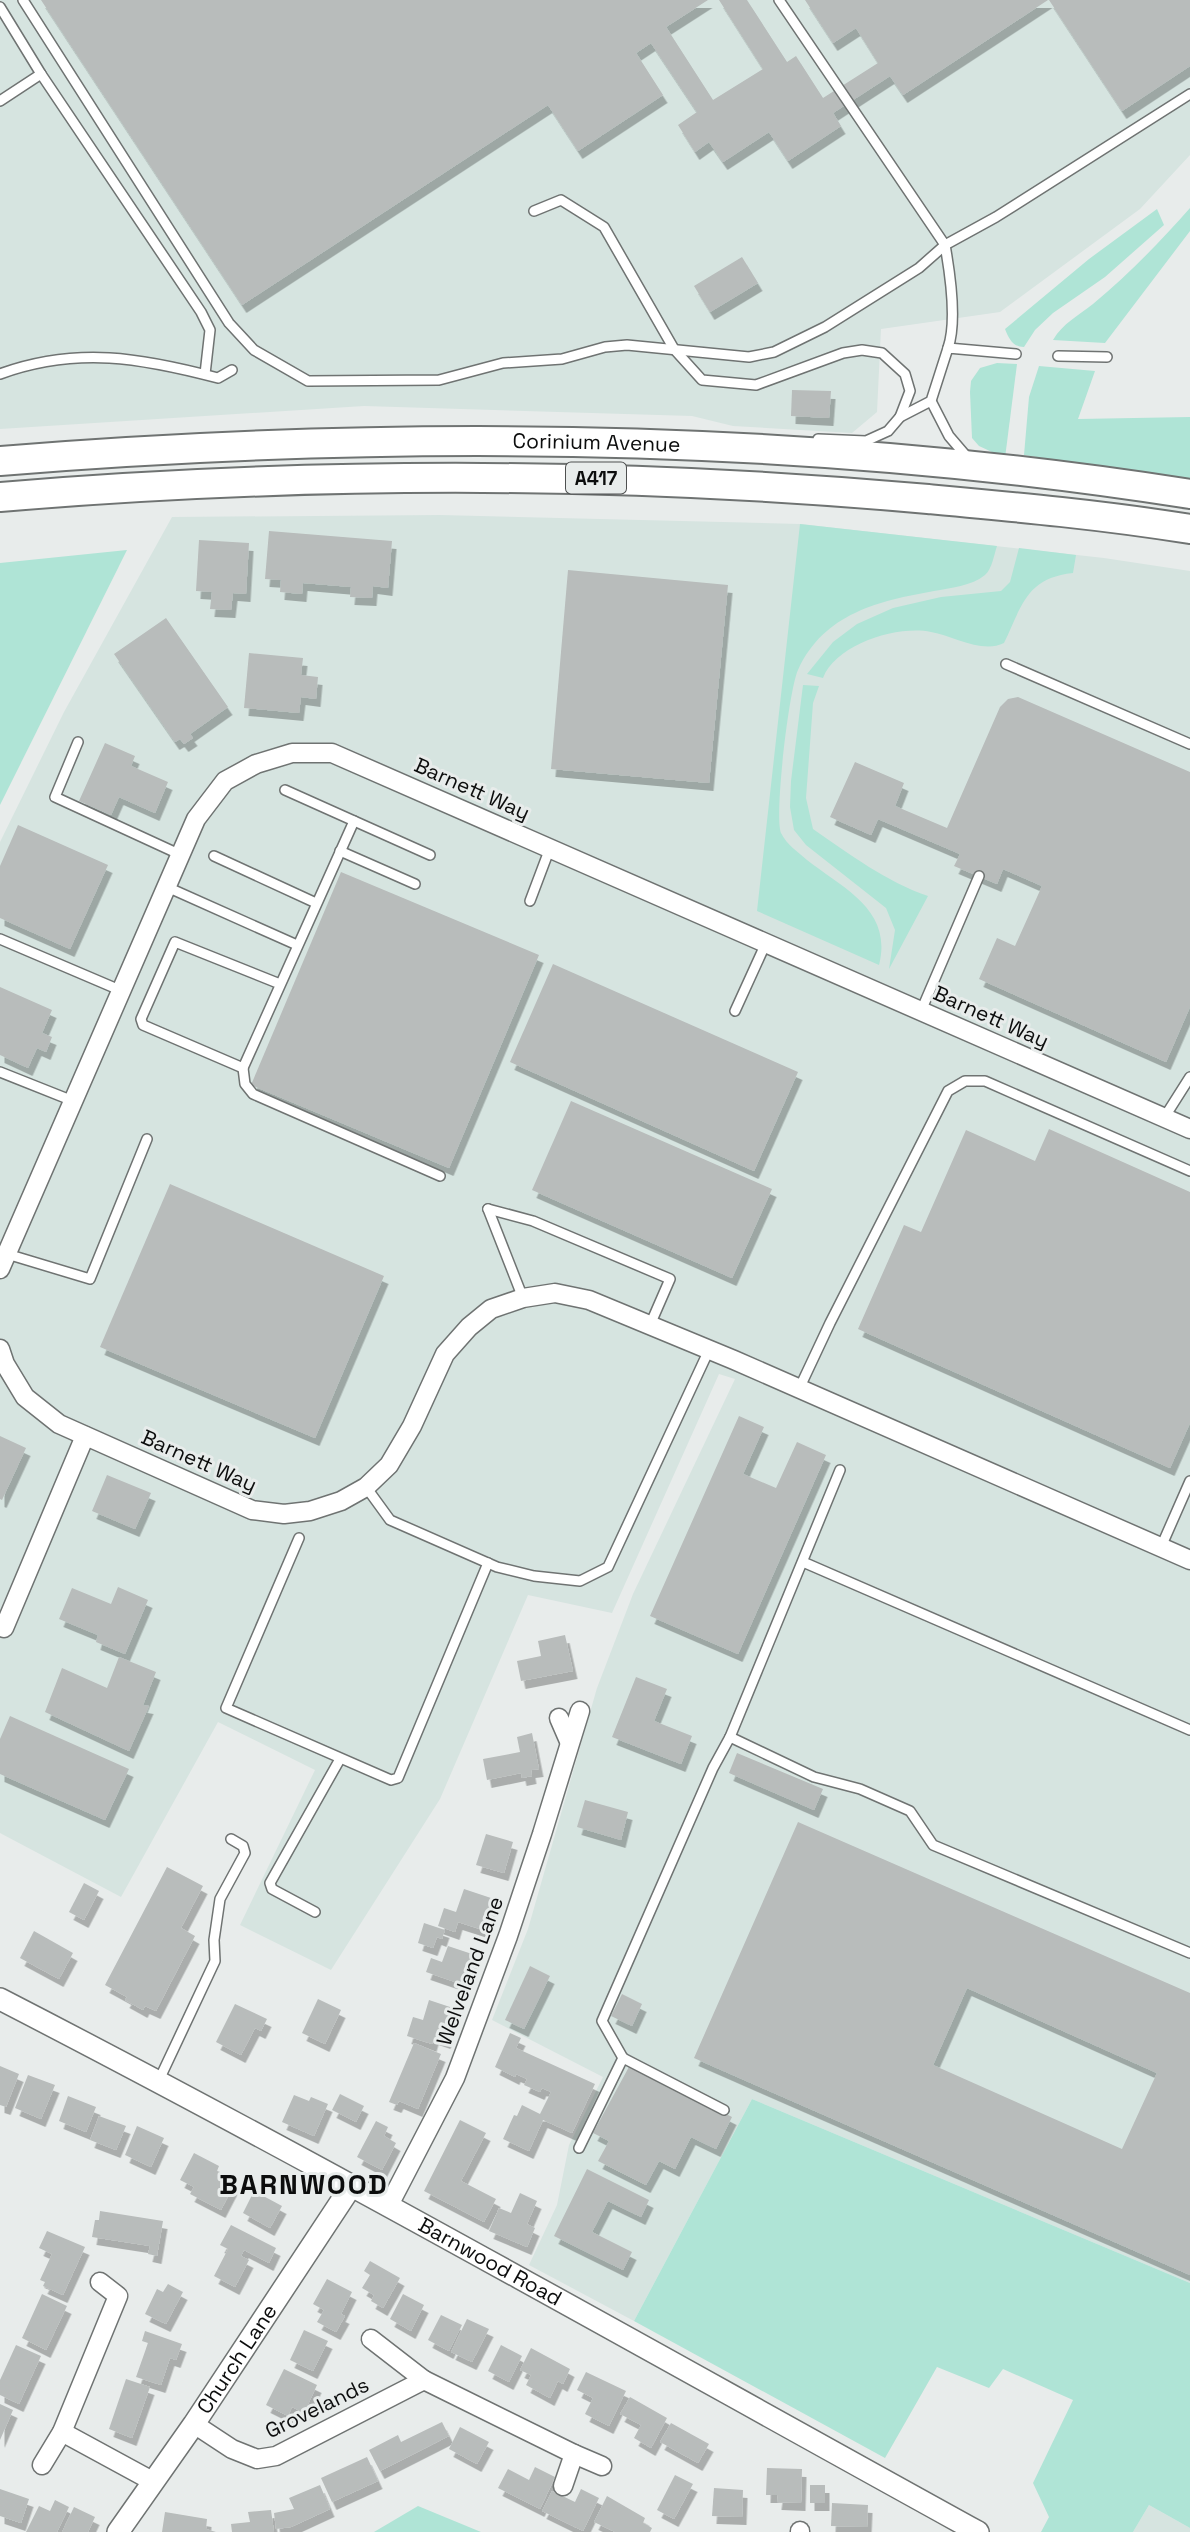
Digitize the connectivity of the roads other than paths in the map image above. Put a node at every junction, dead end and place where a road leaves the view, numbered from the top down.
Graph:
1 (23, 0) edge
2 (779, 0) edge
3 (0, 7) edge
4 (41, 74) junction
5 (1190, 94) edge
6 (0, 101) edge
7 (534, 211) dead end
8 (945, 245) junction
9 (948, 348) junction
10 (674, 349) junction
11 (1016, 354) dead end
12 (1058, 356) dead end
13 (1107, 357) dead end
14 (232, 370) dead end
15 (0, 374) edge
16 (205, 374) junction
17 (931, 401) junction
18 (900, 417) junction
19 (674, 436) dead end
20 (801, 438) dead end
21 (642, 444) junction
22 (0, 461) edge
23 (996, 469) junction
24 (1190, 494) edge
25 (0, 497) edge
26 (1190, 529) edge
27 (1006, 664) dead end
28 (78, 742) dead end
29 (1190, 744) edge
30 (285, 790) dead end
31 (354, 821) junction
32 (551, 848) junction
33 (340, 851) junction
34 (181, 855) junction
35 (430, 855) dead end
36 (214, 856) dead end
37 (979, 876) dead end
38 (415, 884) dead end
39 (167, 887) junction
40 (530, 901) dead end
41 (316, 903) junction
42 (0, 939) edge
43 (766, 943) junction
44 (297, 945) junction
45 (280, 985) junction
46 (122, 991) junction
47 (735, 1011) dead end
48 (921, 1011) junction
49 (243, 1068) junction
50 (0, 1072) edge
51 (1190, 1077) edge
52 (73, 1101) junction
53 (1164, 1118) junction
54 (1190, 1129) edge
55 (147, 1139) dead end
56 (1190, 1171) edge
57 (440, 1176) dead end
58 (3, 1261) edge
59 (523, 1298) junction
60 (650, 1325) junction
61 (0, 1349) edge
62 (709, 1350) junction
63 (799, 1389) junction
64 (85, 1436) junction
65 (840, 1470) dead end
66 (1190, 1481) edge
67 (366, 1488) junction
68 (299, 1538) dead end
69 (1161, 1547) junction
70 (1190, 1560) edge
71 (803, 1562) junction
72 (488, 1563) junction
73 (4, 1628) dead end
74 (580, 1712) dead end
75 (559, 1718) dead end
76 (1190, 1730) edge
77 (730, 1737) junction
78 (569, 1741) junction
79 (340, 1759) junction
80 (231, 1839) dead end
81 (315, 1912) dead end
82 (1190, 1953) edge
83 (0, 1998) edge
84 (623, 2058) junction
85 (159, 2080) junction
86 (724, 2110) dead end
87 (579, 2148) dead end
88 (352, 2185) junction
89 (389, 2206) junction
90 (100, 2282) dead end
91 (371, 2339) dead end
92 (424, 2380) junction
93 (194, 2424) junction
94 (62, 2432) junction
95 (574, 2455) junction
96 (42, 2465) dead end
97 (602, 2466) dead end
98 (154, 2483) junction
99 (562, 2486) dead end
100 (118, 2532) edge
101 (978, 2532) edge

1 - 10 lane
2 - 8 lane
3 - 4 lane
4 - 6 lane
4 - 16 lane
5 - 8 lane
7 - 10 lane
8 - 9 lane
8 - 10 lane
9 - 11 lane
9 - 17 lane
10 - 18 lane
12 - 13 lane
14 - 16 lane
15 - 16 lane
17 - 18 lane
17 - 23 lane
18 - 20 lane
19 - 21 lane
21 - 22 highway, Corinium Avenue / A417
21 - 23 highway, Corinium Avenue / A417
23 - 24 highway, Corinium Avenue / A417
25 - 26 highway, Corinium Avenue / A417
27 - 29 lane
28 - 34 lane
30 - 31 lane
31 - 33 lane
31 - 35 lane
32 - 34 street, Barnett Way
32 - 40 lane
32 - 43 street, Barnett Way
33 - 38 lane
33 - 41 lane
34 - 39 street, Barnett Way
36 - 41 lane
37 - 48 lane
39 - 44 lane
39 - 46 street, Barnett Way
41 - 44 lane
42 - 46 lane
43 - 47 lane
43 - 48 street, Barnett Way
44 - 45 lane
45 - 49 lane
45 - 49 lane
46 - 52 street, Barnett Way
48 - 53 street, Barnett Way
49 - 57 lane
50 - 52 lane
51 - 53 lane
52 - 58 street, Barnett Way
53 - 54 street, Barnett Way
55 - 58 lane
56 - 63 lane
59 - 60 street, Barnett Way
59 - 60 lane
59 - 67 street, Barnett Way
60 - 62 street, Barnett Way
61 - 64 street, Barnett Way
62 - 63 street, Barnett Way
62 - 72 lane
63 - 69 street, Barnett Way
64 - 67 street, Barnett Way
64 - 73 street
65 - 71 lane
66 - 69 lane
67 - 72 lane
68 - 79 lane
69 - 70 street, Barnett Way
71 - 76 lane
71 - 77 lane
72 - 79 lane
74 - 78 street, Welveland Lane
75 - 78 street
77 - 82 lane
77 - 84 lane
78 - 89 street, Welveland Lane
79 - 81 lane
80 - 85 lane
83 - 85 street, Barnwood Road
84 - 86 lane
84 - 87 lane
85 - 88 street, Barnwood Road
88 - 89 street, Barnwood Road
88 - 93 street, Church Lane
89 - 101 street, Barnwood Road
90 - 94 street
91 - 92 street
92 - 93 street, Grovelands
92 - 95 street
93 - 98 street, Church Lane
94 - 96 street
94 - 98 street
95 - 97 street
95 - 99 street
98 - 100 street, Church Lane

